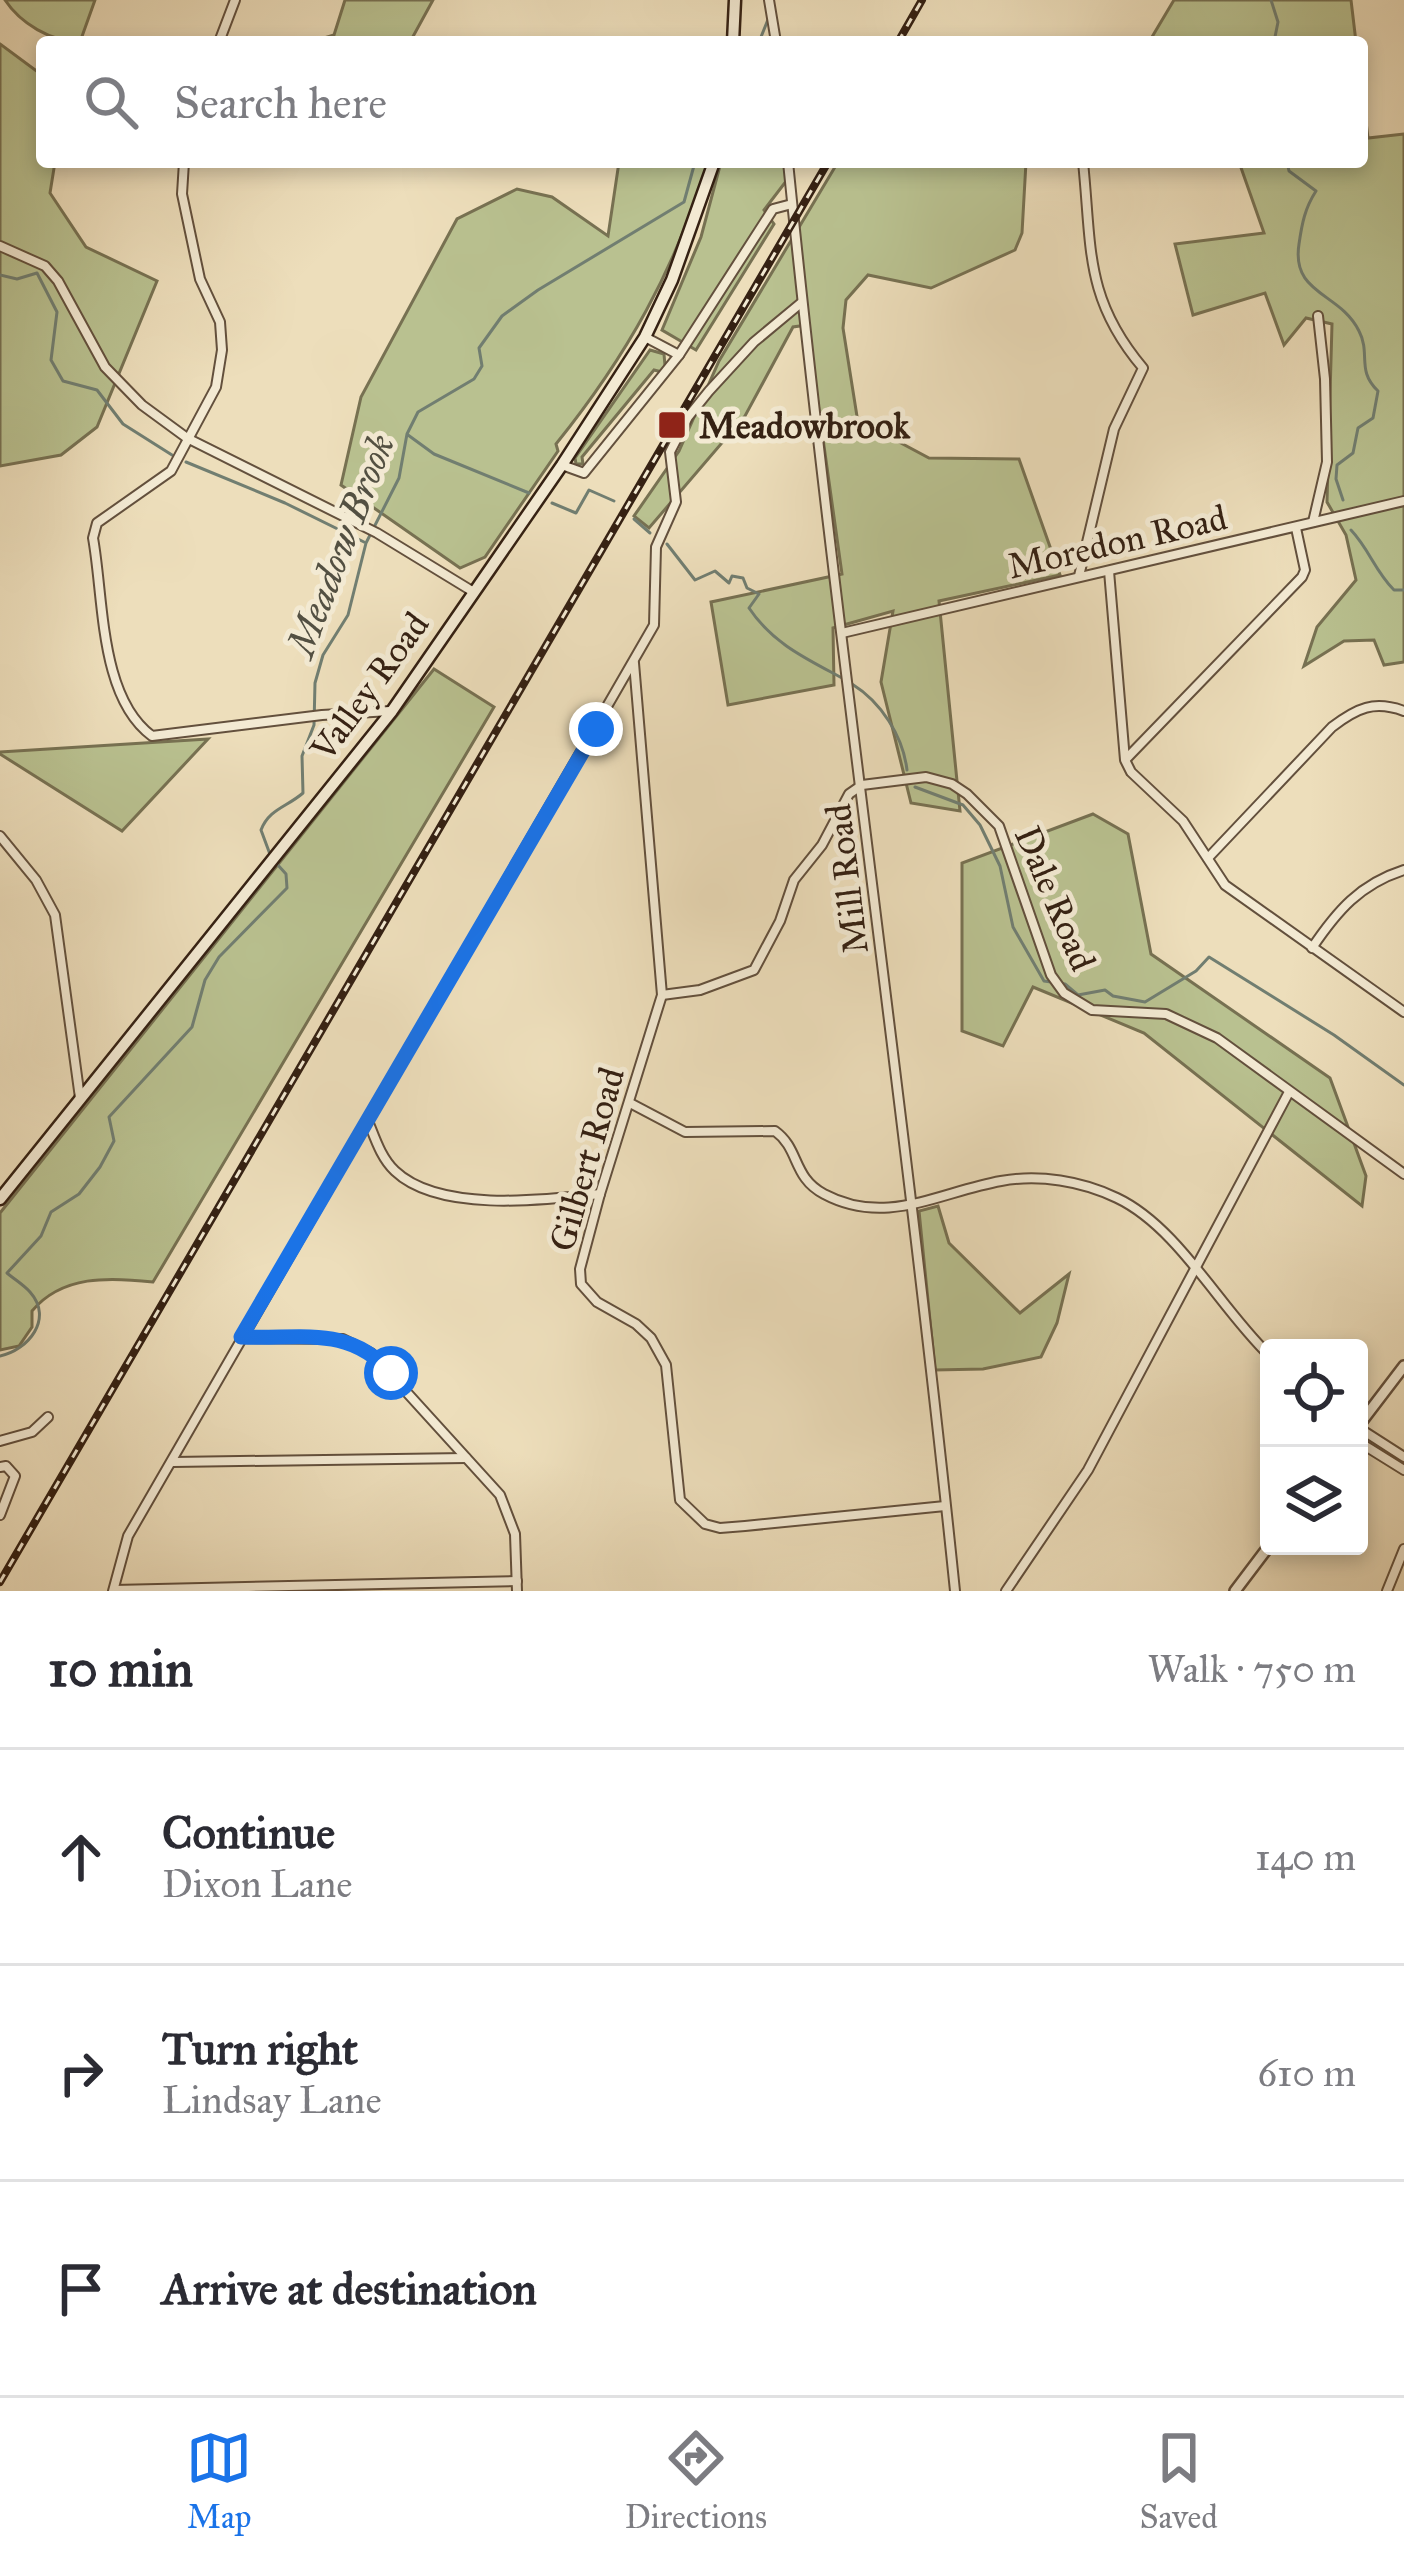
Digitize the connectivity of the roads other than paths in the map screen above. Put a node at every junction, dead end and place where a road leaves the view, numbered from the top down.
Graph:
1 (235, 0) edge
2 (735, 0) edge
3 (770, 0) edge
4 (221, 36) edge
5 (734, 36) edge
6 (775, 36) edge
7 (184, 168) edge
8 (712, 168) edge
9 (789, 168) edge
10 (1083, 168) edge
11 (792, 204) junction
12 (0, 246) edge
13 (801, 303) junction
14 (1318, 316) dead end
15 (645, 337) junction
16 (679, 356) junction
17 (187, 437) junction
18 (562, 465) junction
19 (1404, 501) edge
20 (1313, 522) junction
21 (1296, 528) junction
22 (1109, 572) junction
23 (1079, 577) junction
24 (472, 591) junction
25 (842, 633) junction
26 (634, 663) junction
27 (392, 711) junction
28 (1404, 711) edge
29 (1125, 760) junction
30 (862, 785) junction
31 (0, 836) edge
32 (1208, 858) junction
33 (1404, 870) edge
34 (1312, 948) junction
35 (662, 995) junction
36 (1404, 1012) edge
37 (1289, 1092) junction
38 (80, 1100) junction
39 (629, 1102) junction
40 (368, 1120) junction
41 (1404, 1174) edge
42 (600, 1194) junction
43 (0, 1199) edge
44 (911, 1207) junction
45 (1194, 1268) junction
46 (241, 1337) junction
47 (1260, 1345) edge
48 (1404, 1366) edge
49 (1368, 1414) edge
50 (48, 1417) dead end
51 (1368, 1432) edge
52 (0, 1441) edge
53 (1367, 1447) edge
54 (1404, 1456) edge
55 (468, 1458) junction
56 (173, 1462) junction
57 (0, 1467) edge
58 (1404, 1470) edge
59 (945, 1506) junction
60 (1, 1511) edge
61 (1404, 1549) edge
62 (1262, 1555) edge
63 (517, 1586) edge
64 (113, 1591) edge
65 (955, 1591) edge
66 (1006, 1591) edge
67 (1235, 1591) edge
68 (1387, 1591) edge

1 - 4 street
2 - 5 main road
3 - 6 street
7 - 17 street
8 - 15 main road, Valley Road
9 - 11 street, Mill Road
10 - 23 street
11 - 13 street, Mill Road
11 - 16 street
12 - 17 street
13 - 25 street, Mill Road
13 - 26 street
14 - 20 street
15 - 16 street
15 - 18 main road, Valley Road
16 - 18 street
17 - 24 street
17 - 27 street
18 - 24 main road, Valley Road
19 - 20 street, Moredon Road
20 - 21 street, Moredon Road
21 - 22 street, Moredon Road
21 - 29 street
22 - 23 street, Moredon Road
22 - 29 street
23 - 25 street, Moredon Road
24 - 27 main road, Valley Road
25 - 30 street, Mill Road
26 - 35 street, Gilbert Road
26 - 40 street
27 - 38 main road, Valley Road
28 - 32 street
29 - 32 street
30 - 35 street
30 - 37 street, Dale Road
30 - 44 street, Mill Road
31 - 38 street
32 - 34 street
33 - 34 street
34 - 36 street
35 - 39 street, Gilbert Road
37 - 41 street, Dale Road
37 - 45 street
38 - 43 main road, Valley Road
39 - 42 street, Gilbert Road
39 - 44 street
40 - 42 street
40 - 46 street
42 - 59 street, Gilbert Road
44 - 45 street
44 - 59 street, Mill Road
45 - 47 street
45 - 66 street
46 - 55 street
46 - 56 street
48 - 49 street
50 - 52 street
51 - 54 street
53 - 58 street
55 - 56 street
55 - 63 street
56 - 64 street
57 - 60 street
59 - 65 street, Mill Road
61 - 68 street
62 - 67 street
63 - 64 street

